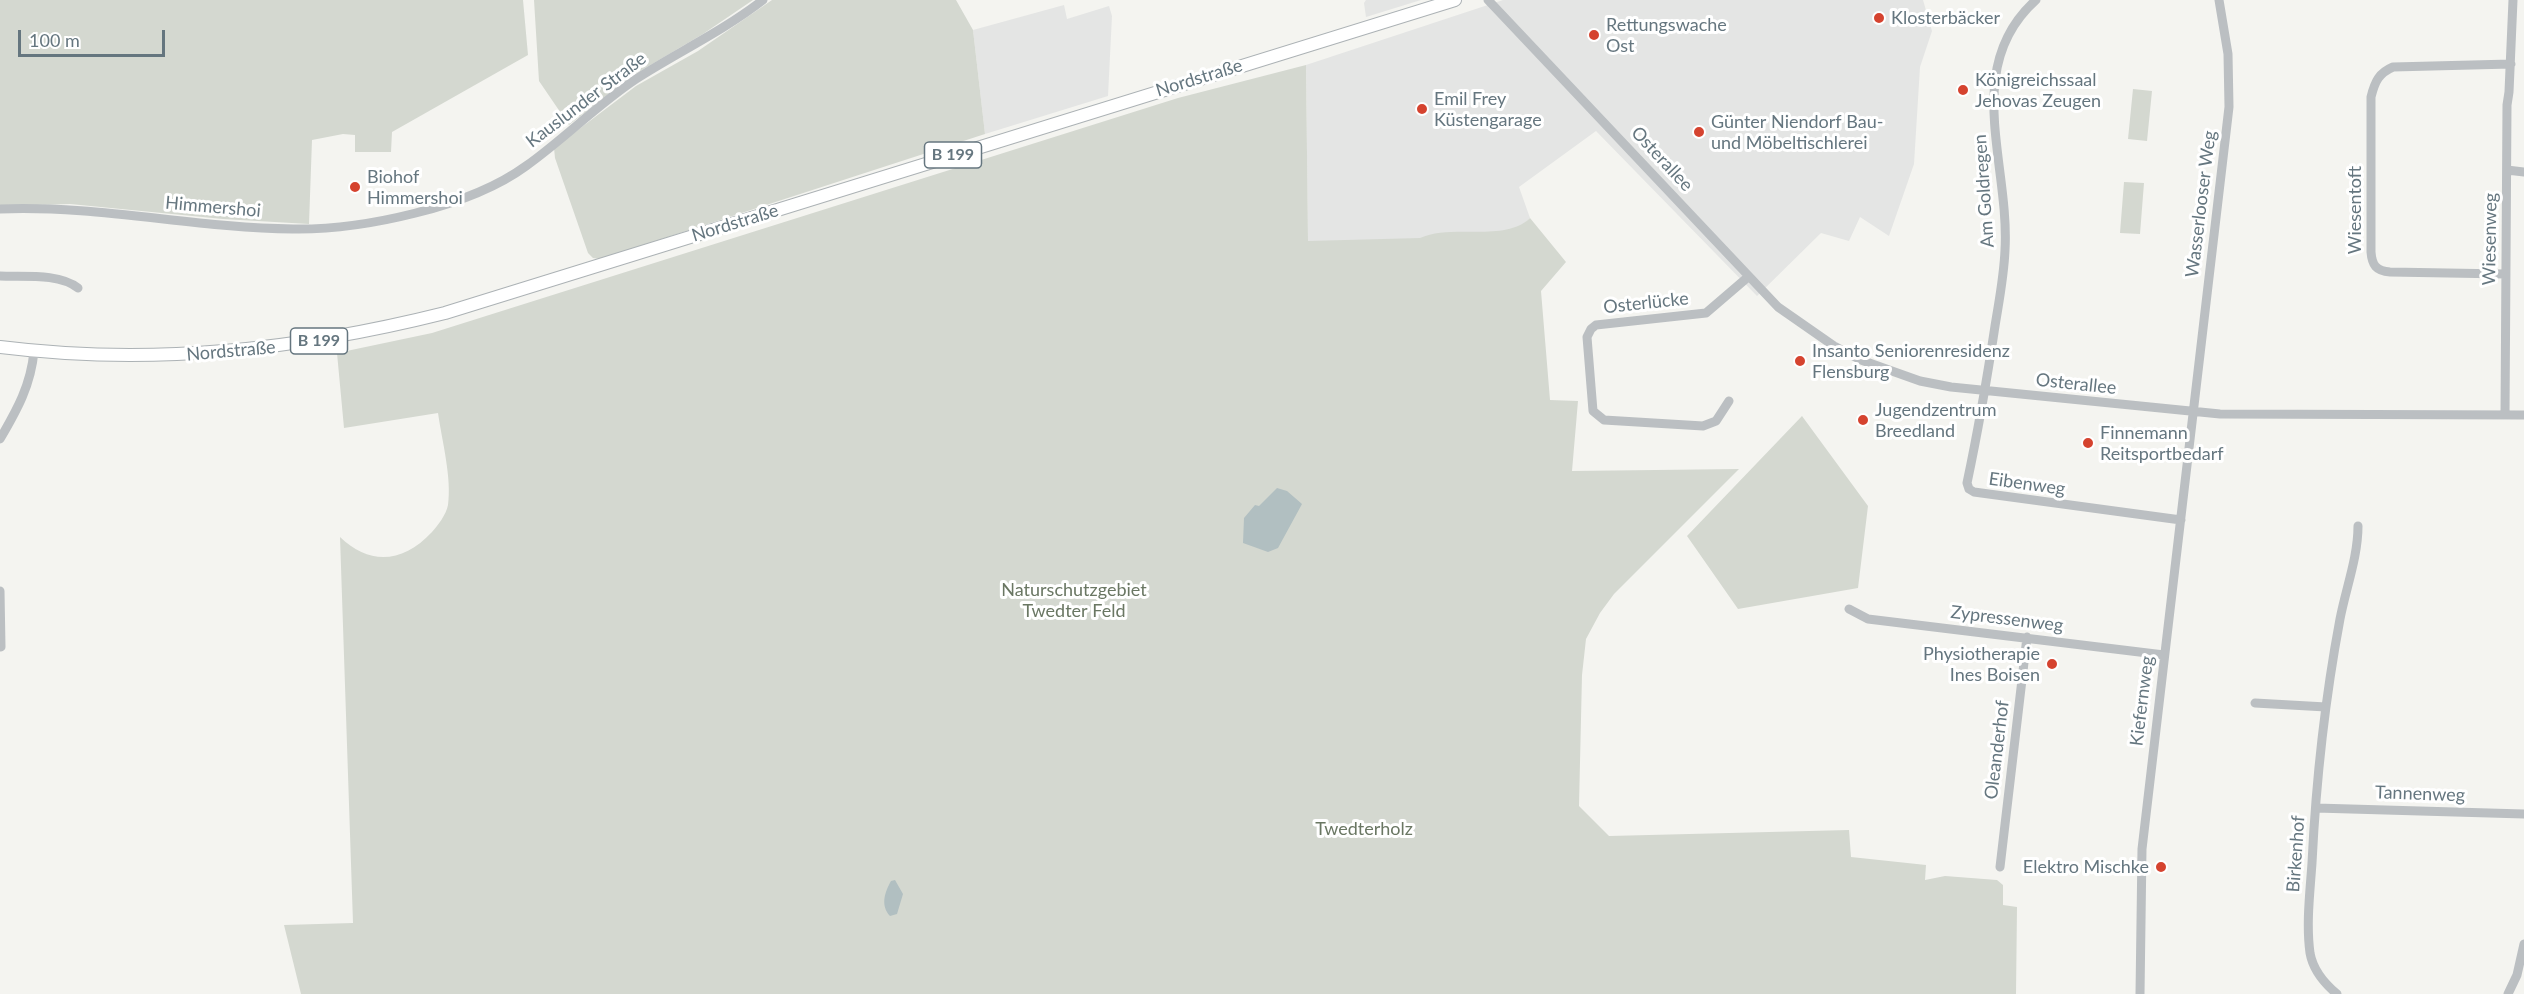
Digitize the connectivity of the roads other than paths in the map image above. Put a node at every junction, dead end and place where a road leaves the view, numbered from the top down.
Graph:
1 (763, 0) edge
2 (1455, 0) edge
3 (1488, 0) edge
4 (2036, 0) edge
5 (2219, 0) edge
6 (2513, 0) edge
7 (2511, 64) junction
8 (2507, 170) junction
9 (2524, 172) edge
10 (0, 209) edge
11 (423, 210) joint
12 (2505, 274) junction
13 (0, 276) edge
14 (1748, 277) junction
15 (78, 288) dead end
16 (0, 347) edge
17 (34, 351) junction
18 (1986, 391) junction
19 (1729, 401) dead end
20 (2194, 412) junction
21 (2505, 415) junction
22 (2524, 415) edge
23 (0, 439) edge
24 (2181, 520) junction
25 (2358, 526) dead end
26 (0, 591) edge
27 (1849, 609) dead end
28 (2027, 637) junction
29 (2, 647) dead end
30 (2164, 655) junction
31 (2255, 703) dead end
32 (2326, 707) junction
33 (2316, 808) junction
34 (2524, 814) edge
35 (2000, 867) dead end
36 (2524, 944) edge
37 (2139, 994) edge
38 (2337, 994) edge
39 (2508, 994) edge

1 - 11 street, Kauslunder Straße
2 - 17 main road, Nordstraße / B 199
3 - 14 street, Osterallee
4 - 18 street, Am Goldregen
5 - 20 street, Wasserlooser Weg
6 - 7 street, Wiesenweg
7 - 8 street, Wiesenweg
7 - 12 street, Wiesentoft
8 - 9 street
8 - 12 street, Wiesenweg
10 - 11 street, Himmershoi
12 - 21 street, Wiesenweg
13 - 15 street
14 - 18 street, Osterallee
14 - 19 street, Osterlücke
16 - 17 main road, Nordstraße / B 199
17 - 23 street
18 - 20 street, Osterallee
18 - 24 street, Eibenweg
20 - 21 street, Osterallee
20 - 24 street, Kiefernweg
21 - 22 street, Osterallee
24 - 30 street, Kiefernweg
25 - 32 street, Birkenhof
26 - 29 street
27 - 28 street, Zypressenweg
28 - 30 street, Zypressenweg
28 - 35 street, Oleanderhof
30 - 37 street, Kiefernweg
31 - 32 street
32 - 33 street, Birkenhof
33 - 34 street, Tannenweg
33 - 38 street, Birkenhof
36 - 39 street

